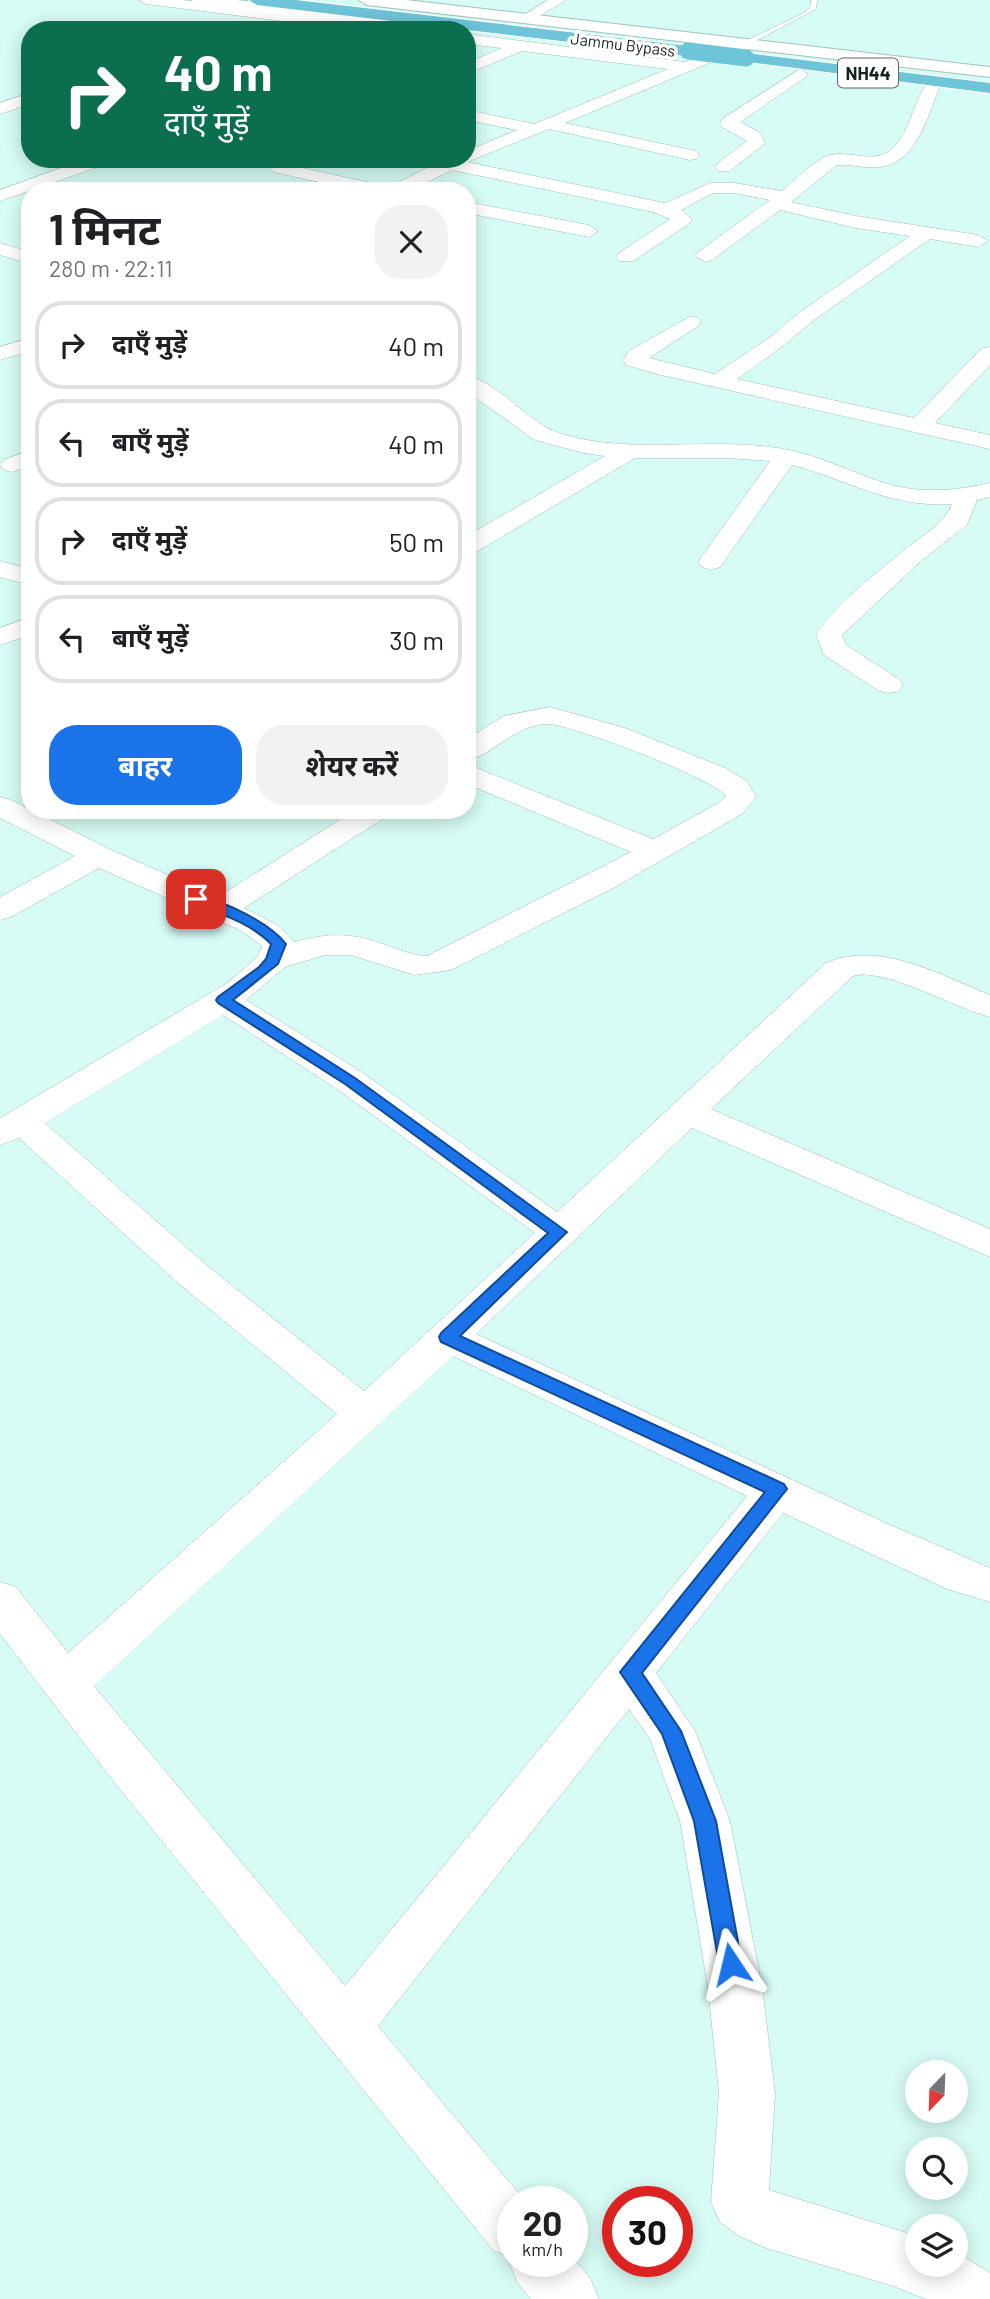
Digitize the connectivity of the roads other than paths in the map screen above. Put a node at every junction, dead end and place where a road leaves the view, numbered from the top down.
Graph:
1 (146, 0) edge
2 (199, 0) edge
3 (257, 0) edge
4 (317, 0) edge
5 (367, 0) edge
6 (559, 0) edge
7 (814, 0) edge
8 (234, 10) junction
9 (526, 18) junction
10 (211, 21) edge
11 (321, 21) edge
12 (370, 21) edge
13 (421, 21) edge
14 (458, 21) edge
15 (476, 24) edge
16 (476, 28) edge
17 (476, 34) edge
18 (476, 40) edge
19 (521, 46) junction
20 (748, 51) junction
21 (694, 56) junction
22 (476, 65) edge
23 (990, 72) edge
24 (800, 74) junction
25 (990, 79) edge
26 (990, 88) edge
27 (931, 89) junction
28 (990, 96) edge
29 (21, 101) edge
30 (0, 109) edge
31 (476, 116) edge
32 (541, 126) junction
33 (476, 153) edge
34 (690, 155) dead end
35 (476, 167) edge
36 (724, 167) dead end
37 (78, 168) edge
38 (280, 168) dead end
39 (321, 168) edge
40 (442, 168) edge
41 (307, 174) junction
42 (39, 182) edge
43 (344, 182) edge
44 (413, 182) edge
45 (21, 188) edge
46 (0, 196) edge
47 (782, 200) junction
48 (476, 209) edge
49 (666, 210) junction
50 (589, 231) dead end
51 (927, 233) junction
52 (978, 241) dead end
53 (0, 249) edge
54 (21, 255) edge
55 (705, 256) dead end
56 (626, 257) dead end
57 (691, 322) dead end
58 (21, 347) edge
59 (990, 353) edge
60 (0, 354) edge
61 (720, 382) junction
62 (476, 388) edge
63 (919, 426) junction
64 (990, 442) edge
65 (633, 449) junction
66 (786, 456) junction
67 (979, 493) edge
68 (476, 542) edge
69 (711, 562) dead end
70 (21, 629) edge
71 (0, 637) edge
72 (889, 685) dead end
73 (476, 746) edge
74 (476, 777) edge
75 (37, 819) edge
76 (362, 819) edge
77 (655, 851) junction
78 (98, 856) junction
79 (221, 909) junction
80 (0, 910) edge
81 (273, 961) junction
82 (223, 1000) junction
83 (990, 1007) edge
84 (686, 1112) junction
85 (10, 1128) edge
86 (559, 1232) junction
87 (990, 1244) edge
88 (447, 1337) junction
89 (365, 1414) junction
90 (777, 1489) junction
91 (990, 1585) edge
92 (0, 1600) edge
93 (630, 1672) junction
94 (65, 1684) junction
95 (345, 2025) junction
96 (497, 2210) edge
97 (551, 2277) edge
98 (569, 2299) edge
99 (974, 2299) edge

1 - 8 street
2 - 12 street
3 - 13 highway, Jammu Bypass
4 - 14 highway, Jammu Bypass
5 - 9 street
6 - 9 street
7 - 20 lane
8 - 10 street
8 - 11 street
9 - 20 street
15 - 21 highway, Jammu Bypass
16 - 21 highway, Jammu Bypass
17 - 21 street
18 - 19 street
19 - 21 street
19 - 22 street
20 - 21 street
20 - 23 street
20 - 25 highway, NH44
20 - 26 highway, NH44
21 - 24 street
21 - 32 street
24 - 27 street
24 - 36 street
27 - 28 street
27 - 47 street
29 - 30 street
31 - 32 street
32 - 33 street
32 - 34 street
35 - 49 street
37 - 42 street
38 - 41 street
39 - 41 street
40 - 44 street
41 - 43 street
45 - 46 street
47 - 49 street
47 - 51 street
47 - 55 street
48 - 50 street
49 - 56 street
51 - 52 street
51 - 61 street
53 - 54 street
57 - 61 street
58 - 60 street
59 - 63 street
61 - 63 street
62 - 65 street
63 - 64 street
65 - 66 street
65 - 68 street
66 - 67 street
66 - 69 street
67 - 72 street
70 - 71 street
73 - 77 street
74 - 77 street
75 - 78 street
76 - 79 street
77 - 81 street
78 - 79 street
78 - 80 street
79 - 81 street
81 - 82 street
82 - 85 street
82 - 86 street
83 - 84 street
84 - 86 street
84 - 87 street
85 - 89 street
86 - 88 street
88 - 89 street
88 - 90 street
89 - 94 street
90 - 91 street
90 - 93 street
92 - 94 street
93 - 95 street
93 - 99 street
94 - 95 street
95 - 96 street
97 - 98 street

